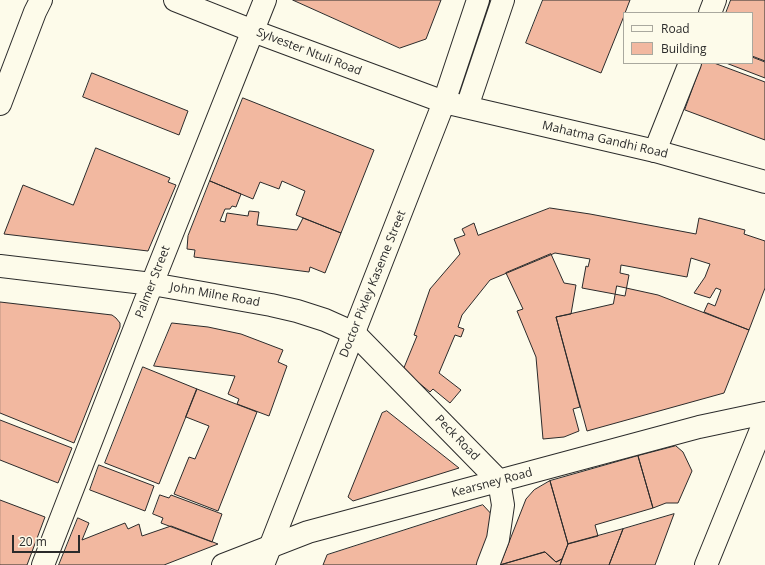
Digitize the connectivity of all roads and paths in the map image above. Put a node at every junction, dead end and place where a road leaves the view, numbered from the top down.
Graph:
1 (176, 0) edge
2 (265, 0) edge
3 (478, 0) edge
4 (502, 0) edge
5 (715, 0) edge
6 (37, 4) edge
7 (710, 12) edge
8 (253, 31) junction
9 (690, 64) edge
10 (444, 102) junction
11 (0, 104) edge
12 (466, 107) junction
13 (655, 151) junction
14 (765, 182) edge
15 (0, 266) edge
16 (152, 284) junction
17 (354, 333) junction
18 (765, 414) edge
19 (765, 420) edge
20 (499, 481) junction
21 (266, 556) edge
22 (43, 565) edge
23 (222, 565) edge
24 (488, 565) edge
25 (706, 565) edge

1 - 8 street, Sylvester Ntuli Road
2 - 8 street, Palmer Street
3 - 10 street, Doctor Pixley Kaseme Street
4 - 12 street
5 - 7 street
6 - 11 street
8 - 10 street, Sylvester Ntuli Road
8 - 16 street, Palmer Street
9 - 13 street
10 - 12 street, Mahatma Gandhi Road
10 - 17 street, Doctor Pixley Kaseme Street
12 - 13 street, Mahatma Gandhi Road
13 - 14 street, Mahatma Gandhi Road
15 - 16 street, John Milne Road
16 - 17 street, John Milne Road
16 - 22 street, Palmer Street
17 - 20 street, Peck Road
17 - 21 street, Doctor Pixley Kaseme Street
18 - 20 street, Kearsney Road
19 - 25 street
20 - 21 street, Kearsney Road
20 - 24 street
21 - 23 street, Kearsney Road

